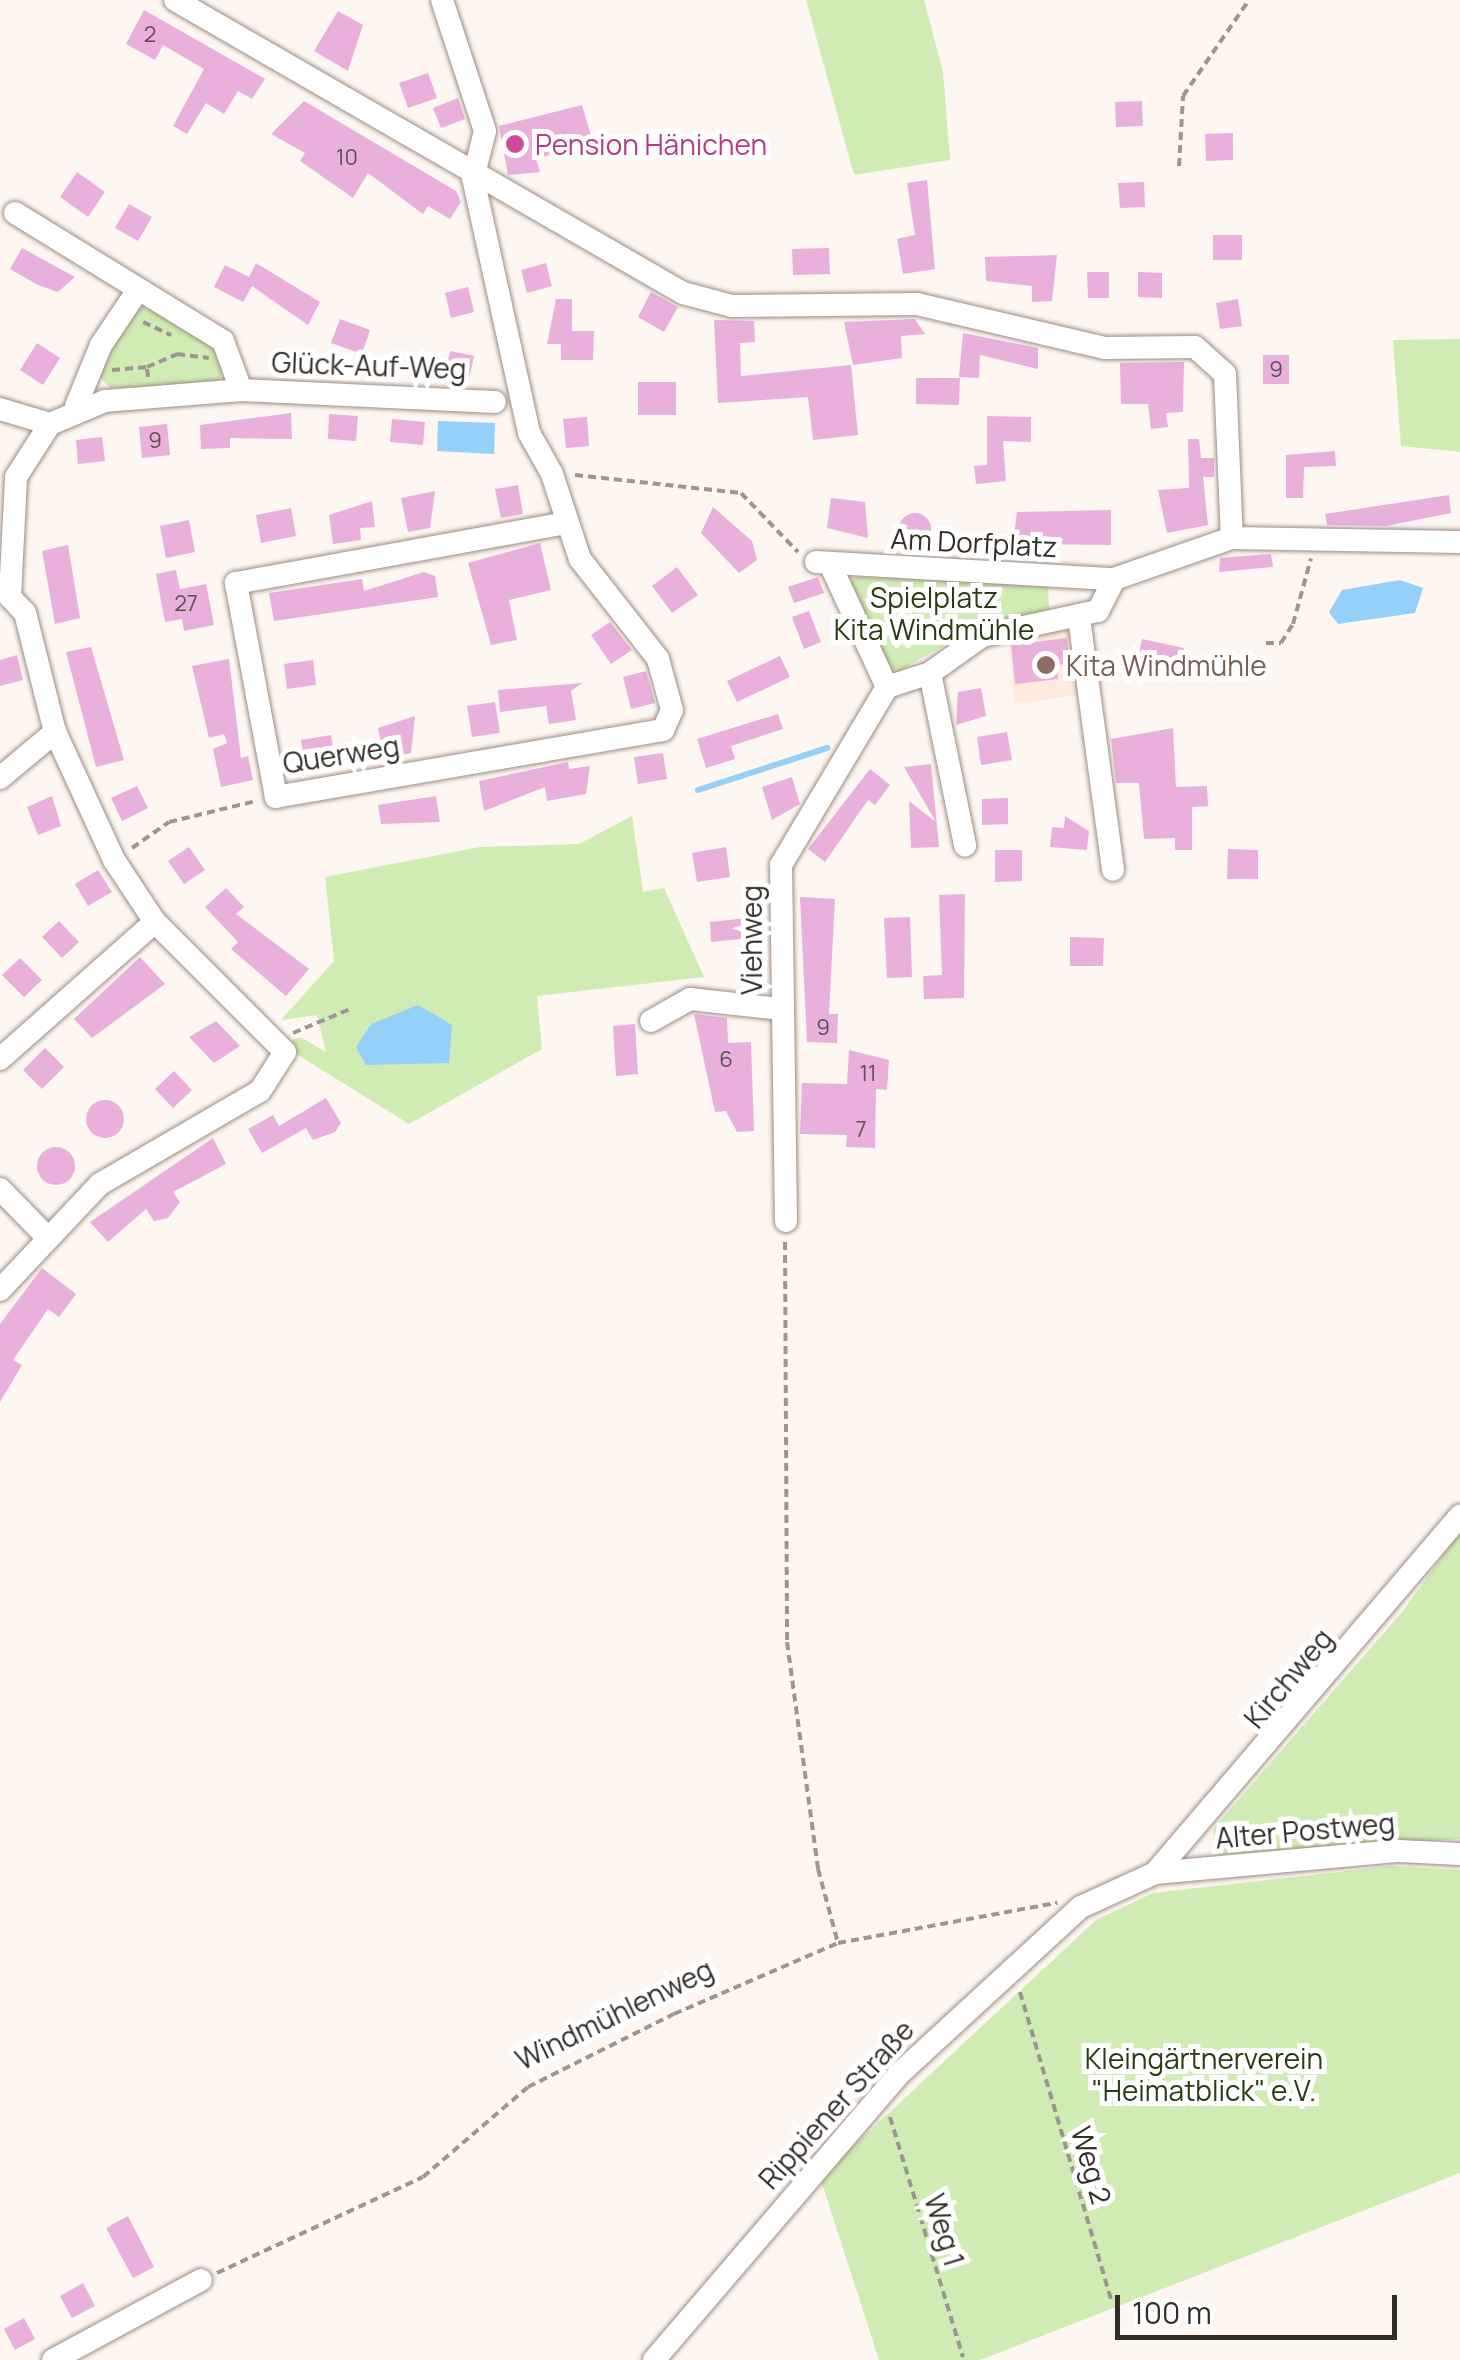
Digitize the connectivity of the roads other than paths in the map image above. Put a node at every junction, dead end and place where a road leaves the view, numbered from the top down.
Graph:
1 (175, 0) edge
2 (442, 0) edge
3 (473, 178) junction
4 (15, 213) dead end
5 (138, 290) junction
6 (241, 390) junction
7 (495, 402) dead end
8 (76, 406) junction
9 (0, 409) edge
10 (50, 424) junction
11 (566, 523) junction
12 (1232, 538) junction
13 (1460, 542) edge
14 (1114, 579) junction
15 (5, 601) edge
16 (1078, 618) junction
17 (930, 673) junction
18 (888, 688) junction
19 (55, 732) junction
20 (0, 778) edge
21 (964, 845) dead end
22 (1113, 870) dead end
23 (155, 922) junction
24 (781, 1009) junction
25 (651, 1021) dead end
26 (0, 1059) edge
27 (0, 1189) edge
28 (786, 1222) road end
29 (44, 1234) junction
30 (0, 1290) edge
31 (1460, 1516) edge
32 (1460, 1854) edge
33 (1155, 1872) junction
34 (201, 2280) road end
35 (53, 2360) edge
36 (654, 2360) edge

1 - 3 street
2 - 3 street
3 - 11 street, Querweg
3 - 12 street
4 - 5 street, Glück-Auf-Weg
5 - 6 street, Glück-Auf-Weg
5 - 8 street
6 - 7 street, Glück-Auf-Weg
6 - 8 street, Glück-Auf-Weg
8 - 10 street, Glück-Auf-Weg
9 - 10 street
10 - 15 street, Glück-Auf-Weg
11 - 11 street, Querweg
12 - 13 street
12 - 14 street, Am Dorfplatz
14 - 16 street
14 - 18 street, Am Dorfplatz
15 - 19 street, Glück-Auf-Weg
16 - 17 street
16 - 22 street
17 - 18 street
17 - 21 street
18 - 24 street, Viehweg
19 - 20 street
19 - 23 street, Glück-Auf-Weg
23 - 26 street
23 - 29 street, Glück-Auf-Weg
24 - 25 street
24 - 28 street, Viehweg
27 - 29 street
29 - 30 street
31 - 33 street, Kirchweg
32 - 33 street, Alter Postweg
33 - 36 street, Rippiener Straße
34 - 35 street

